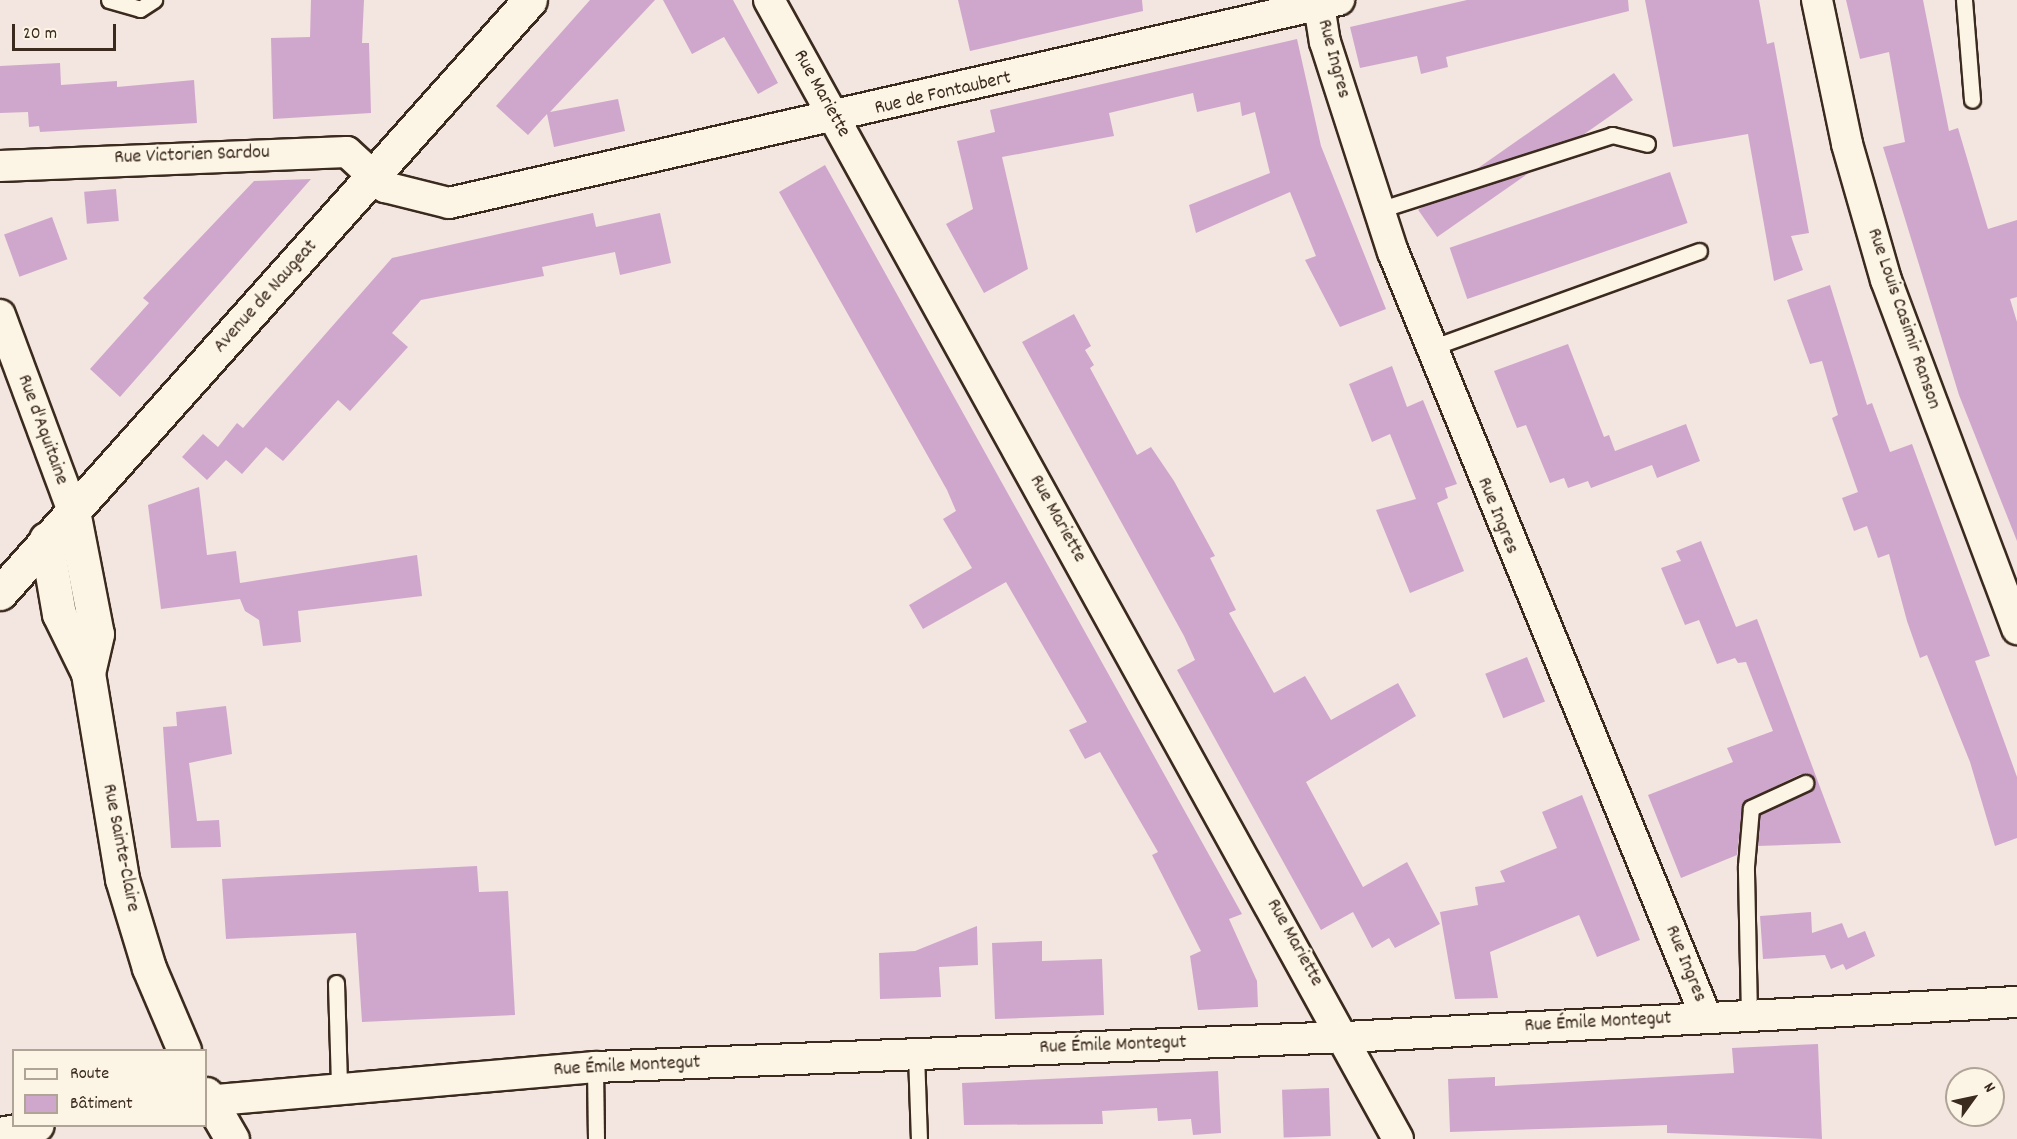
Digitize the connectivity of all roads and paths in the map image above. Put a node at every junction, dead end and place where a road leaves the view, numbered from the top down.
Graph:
1 (109, 0) edge
2 (154, 0) edge
3 (530, 0) edge
4 (769, 0) edge
5 (1817, 0) edge
6 (1964, 0) edge
7 (1329, 2) edge
8 (1972, 100) dead end
9 (834, 119) junction
10 (1647, 144) dead end
11 (0, 166) edge
12 (374, 178) junction
13 (1379, 210) junction
14 (1699, 251) dead end
15 (0, 315) edge
16 (1431, 348) junction
17 (73, 511) junction
18 (46, 539) junction
19 (0, 592) edge
20 (2017, 629) edge
21 (88, 673) junction
22 (1805, 783) dead end
23 (336, 983) dead end
24 (2017, 1002) edge
25 (1749, 1015) junction
26 (1706, 1017) junction
27 (1346, 1037) junction
28 (184, 1049) edge
29 (916, 1054) junction
30 (595, 1067) junction
31 (339, 1087) junction
32 (207, 1098) edge
33 (28, 1127) edge
34 (0, 1133) edge
35 (232, 1139) edge
36 (596, 1139) edge
37 (919, 1139) edge
38 (1398, 1139) edge

1 - 2 lane
3 - 12 street, Avenue de Naugeat
4 - 9 street, Rue Mariette
5 - 20 street, Rue Louis Casimir Ranson
6 - 8 lane
7 - 9 street, Rue de Fontaubert
7 - 13 street, Rue Ingres
9 - 12 street, Rue de Fontaubert
9 - 27 street, Rue Mariette
10 - 13 lane
11 - 12 street, Rue Victorien Sardou
12 - 17 street, Avenue de Naugeat
13 - 16 street, Rue Ingres
14 - 16 lane
15 - 17 street, Rue d'Aquitaine
16 - 26 street, Rue Ingres
17 - 18 street, Avenue de Naugeat
17 - 21 street, Rue Sainte-Claire
18 - 19 street, Avenue de Naugeat
18 - 21 street, Rue Sainte-Claire
21 - 28 street, Rue Sainte-Claire
22 - 25 lane
23 - 31 lane
24 - 25 street, Rue Émile Montegut
25 - 26 street, Rue Émile Montegut
26 - 27 street, Rue Émile Montegut
27 - 29 street, Rue Émile Montegut
27 - 38 street, Rue Mariette
29 - 30 street, Rue Émile Montegut
29 - 37 lane
30 - 31 street, Rue Émile Montegut
30 - 36 lane
31 - 32 street, Rue Émile Montegut
32 - 35 street
33 - 34 street

